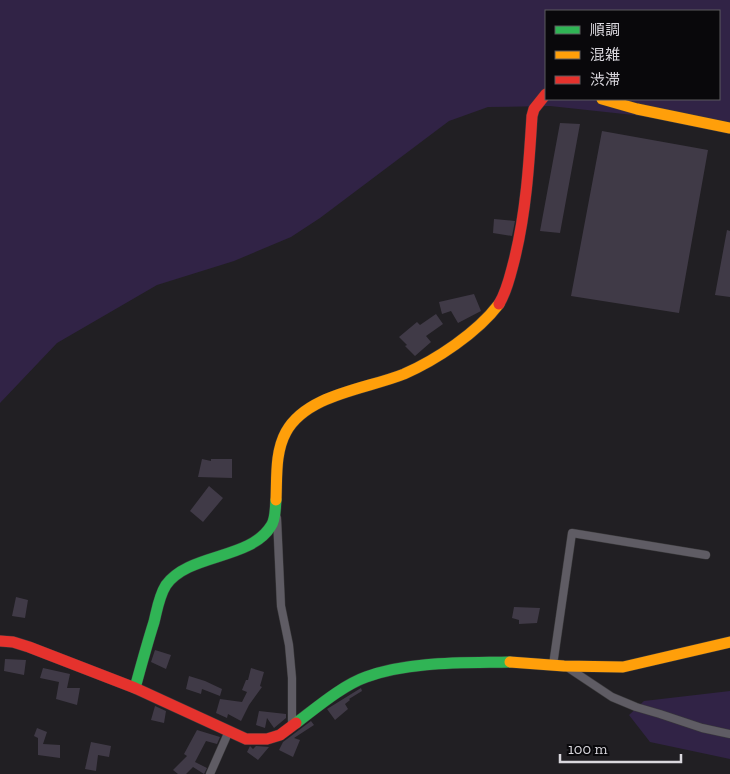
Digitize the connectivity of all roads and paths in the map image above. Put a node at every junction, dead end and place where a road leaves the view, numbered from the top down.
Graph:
1 (545, 95) edge
2 (605, 100) edge
3 (730, 128) edge
4 (276, 501) junction
5 (706, 555) dead end
6 (0, 641) edge
7 (730, 642) edge
8 (558, 666) junction
9 (135, 688) junction
10 (292, 727) junction
11 (229, 731) junction
12 (730, 734) edge
13 (210, 774) edge

1 - 4 street
2 - 3 street
4 - 9 street
4 - 10 street
5 - 8 street
6 - 9 street
7 - 8 street
8 - 10 street
8 - 12 street
9 - 11 street
10 - 11 street
11 - 13 street

